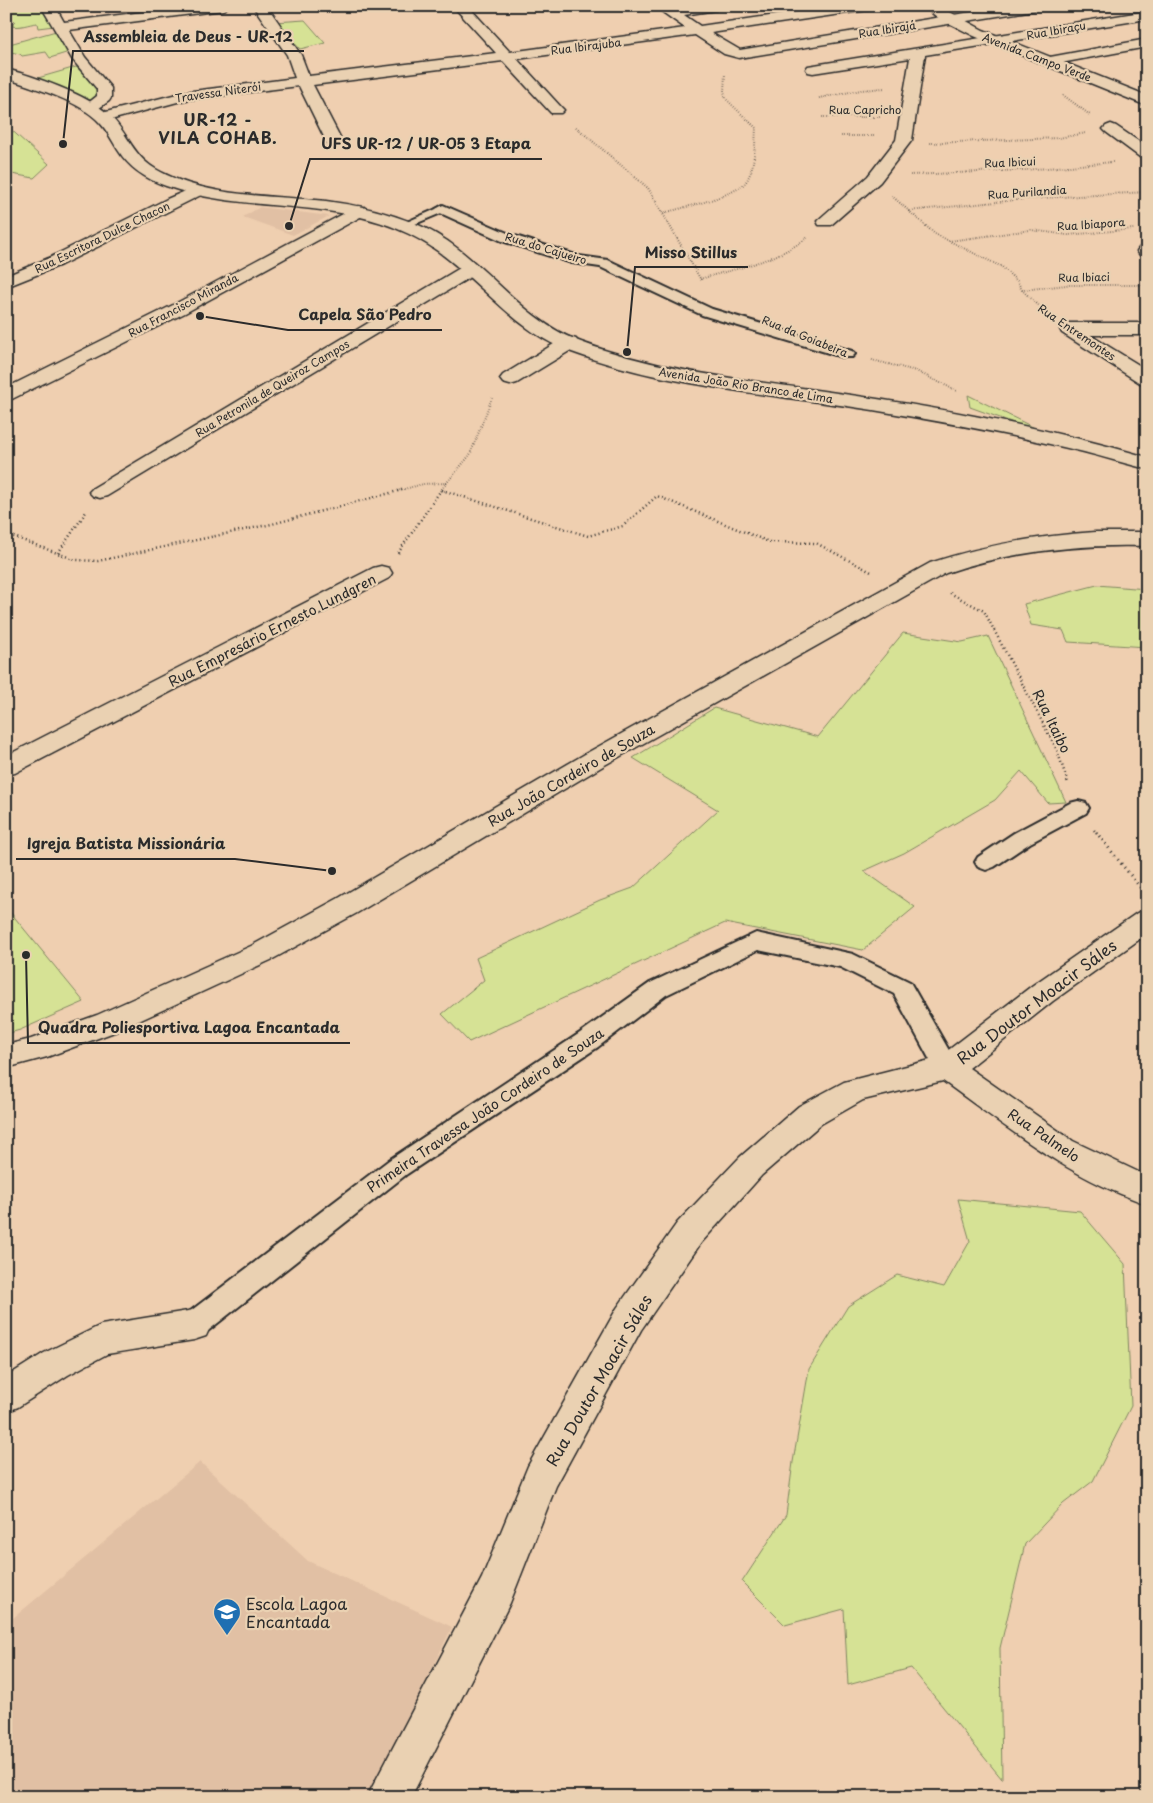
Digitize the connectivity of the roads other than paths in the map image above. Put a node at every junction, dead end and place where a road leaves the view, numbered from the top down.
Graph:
1 (48, 6) edge
2 (222, 6) edge
3 (260, 6) edge
4 (460, 6) edge
5 (716, 6) edge
6 (868, 6) edge
7 (930, 6) edge
8 (1034, 6) edge
9 (666, 10) edge
10 (1147, 15) edge
11 (948, 19) junction
12 (60, 27) junction
13 (698, 31) junction
14 (995, 41) junction
15 (1147, 43) edge
16 (918, 53) junction
17 (506, 56) junction
18 (1050, 61) junction
19 (813, 70) dead end
20 (6, 73) edge
21 (304, 80) junction
22 (1147, 102) edge
23 (556, 110) road end
24 (97, 112) junction
25 (1111, 129) road end
26 (334, 141) dead end
27 (1147, 155) edge
28 (197, 192) junction
29 (443, 209) joint
30 (358, 211) junction
31 (825, 221) road end
32 (405, 225) junction
33 (471, 269) junction
34 (6, 282) edge
35 (1147, 329) edge
36 (569, 343) junction
37 (847, 354) road end
38 (510, 379) road end
39 (1147, 379) edge
40 (6, 396) edge
41 (1147, 463) edge
42 (100, 492) road end
43 (1147, 539) edge
44 (381, 573) road end
45 (6, 767) edge
46 (1078, 808) road end
47 (986, 862) dead end
48 (1147, 920) edge
49 (6, 1057) edge
50 (947, 1068) junction
51 (1147, 1191) edge
52 (194, 1325) joint
53 (6, 1396) edge
54 (388, 1797) edge

1 - 12 street
2 - 12 street
3 - 21 street
4 - 17 street
5 - 9 street
6 - 13 street, Rua Ibirajuba
7 - 11 street, Avenida Campo Verde
8 - 11 street, Rua Ibirajá
9 - 13 street
10 - 14 street, Rua Ibiraçu
11 - 13 street, Rua Ibirajá
11 - 14 street, Avenida Campo Verde
12 - 24 street
13 - 17 street, Rua Ibirajuba
14 - 16 street
14 - 18 street, Avenida Campo Verde
15 - 18 street
16 - 19 street
16 - 31 street
17 - 21 street, Rua Ibirajuba
17 - 23 street
18 - 22 street, Avenida Campo Verde
20 - 24 street
21 - 24 street, Travessa Niterói
21 - 26 street
24 - 28 street, Avenida João Rio Branco de Lima
25 - 27 street
28 - 30 street, Avenida João Rio Branco de Lima
28 - 34 street, Rua Escritora Dulce Chacon
29 - 32 lane
29 - 37 street, Rua do Cajueiro
30 - 32 street, Avenida João Rio Branco de Lima
30 - 40 street, Rua Francisco Miranda
32 - 33 street, Avenida João Rio Branco de Lima
33 - 36 street, Avenida João Rio Branco de Lima
33 - 42 street, Rua Petronila de Queiroz Campos
35 - 39 street, Rua Entremontes
36 - 38 street
36 - 41 street, Avenida João Rio Branco de Lima
43 - 49 street, Rua João Cordeiro de Souza
44 - 45 street, Rua Empresário Ernesto Lundgren
46 - 47 street
48 - 50 street, Rua Doutor Moacir Sáles
50 - 51 street, Rua Palmelo
50 - 52 street, Primeira Travessa João Cordeiro de Souza
50 - 54 street, Rua Doutor Moacir Sáles
52 - 53 street, Primeira Travessa João Cordeiro de Souza

